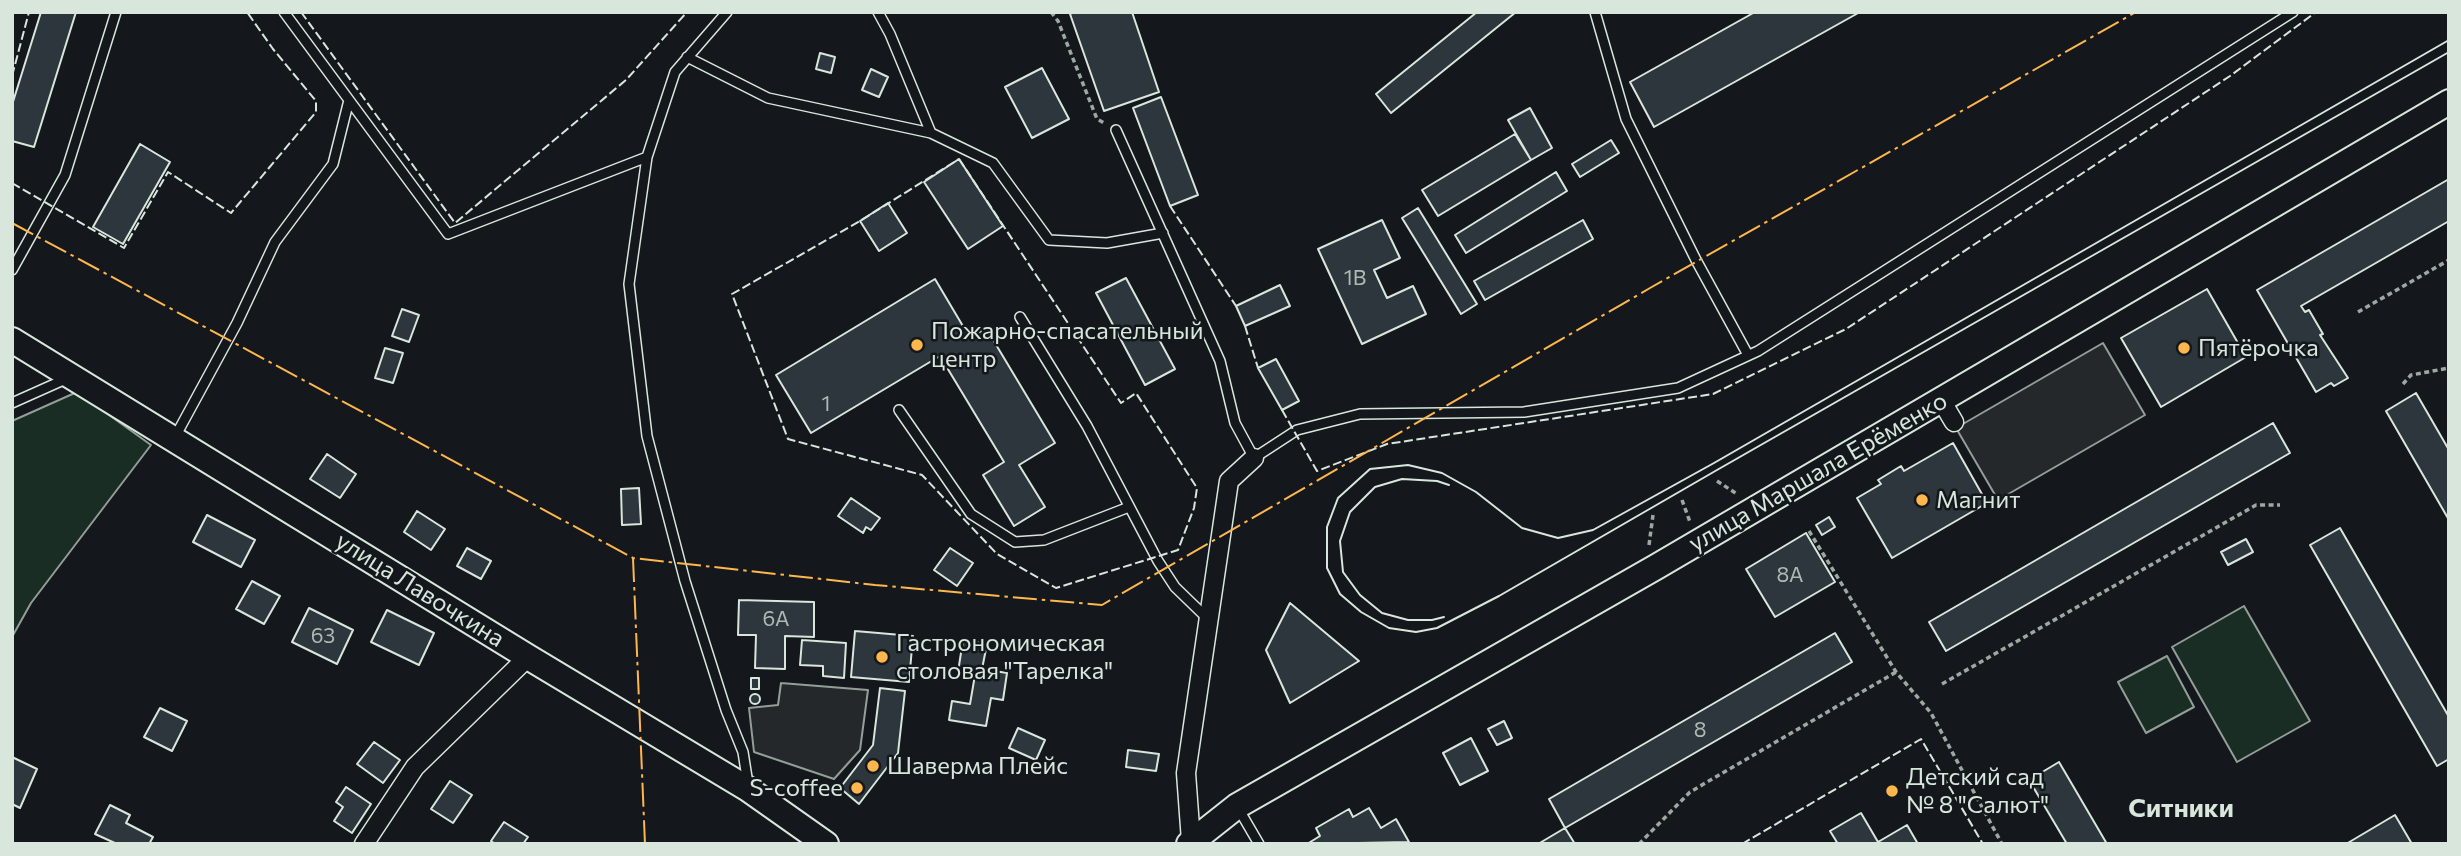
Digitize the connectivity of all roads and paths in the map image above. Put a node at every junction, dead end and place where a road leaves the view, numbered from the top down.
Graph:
1 (116, 12) edge
2 (284, 12) edge
3 (727, 12) edge
4 (878, 12) edge
5 (1051, 12) edge
6 (1595, 12) edge
7 (2293, 12) edge
8 (687, 57) junction
9 (349, 100) junction
10 (2449, 102) edge
11 (1116, 130) joint
12 (931, 133) junction
13 (647, 157) junction
14 (1163, 233) junction
15 (2449, 260) edge
16 (12, 270) edge
17 (2358, 312) dead end
18 (1020, 317) dead end
19 (12, 340) edge
20 (1748, 355) junction
21 (2449, 368) edge
22 (73, 376) junction
23 (2403, 384) dead end
24 (1941, 400) junction
25 (12, 402) edge
26 (899, 410) dead end
27 (1954, 422) dead end
28 (174, 439) junction
29 (1254, 458) junction
30 (1717, 481) dead end
31 (1739, 495) dead end
32 (1682, 500) dead end
33 (2280, 505) dead end
34 (1129, 507) junction
35 (1653, 515) dead end
36 (1690, 522) dead end
37 (1810, 531) dead end
38 (1649, 545) dead end
39 (1208, 619) junction
40 (528, 657) junction
41 (1896, 673) junction
42 (1942, 684) dead end
43 (748, 789) junction
44 (1237, 806) junction
45 (1190, 842) edge
46 (363, 844) edge
47 (826, 844) edge
48 (1259, 844) edge
49 (1639, 844) edge
50 (2002, 844) edge

1 - 16 lane
2 - 9 lane
3 - 8 lane
4 - 12 lane
5 - 11 path
6 - 20 lane
7 - 20 lane
8 - 12 lane
8 - 13 lane
9 - 13 lane
9 - 28 lane
10 - 24 main road, улица Маршала Ерёменко
11 - 14 lane
12 - 14 lane
13 - 43 lane
14 - 29 lane
15 - 17 path
18 - 34 lane
19 - 22 main road, улица Лавочкина
20 - 29 lane
21 - 23 path
22 - 25 lane
22 - 28 main road, улица Лавочкина
24 - 27 street
24 - 44 main road, улица Маршала Ерёменко
26 - 34 lane
28 - 40 main road, улица Лавочкина
29 - 39 street
30 - 31 path
32 - 36 path
33 - 42 path
34 - 39 lane
35 - 38 path
37 - 41 path
39 - 45 street
40 - 43 main road, улица Лавочкина
40 - 46 street
41 - 49 path
41 - 50 path
43 - 47 main road, улица Лавочкина
44 - 45 main road, улица Маршала Ерёменко
44 - 48 lane

